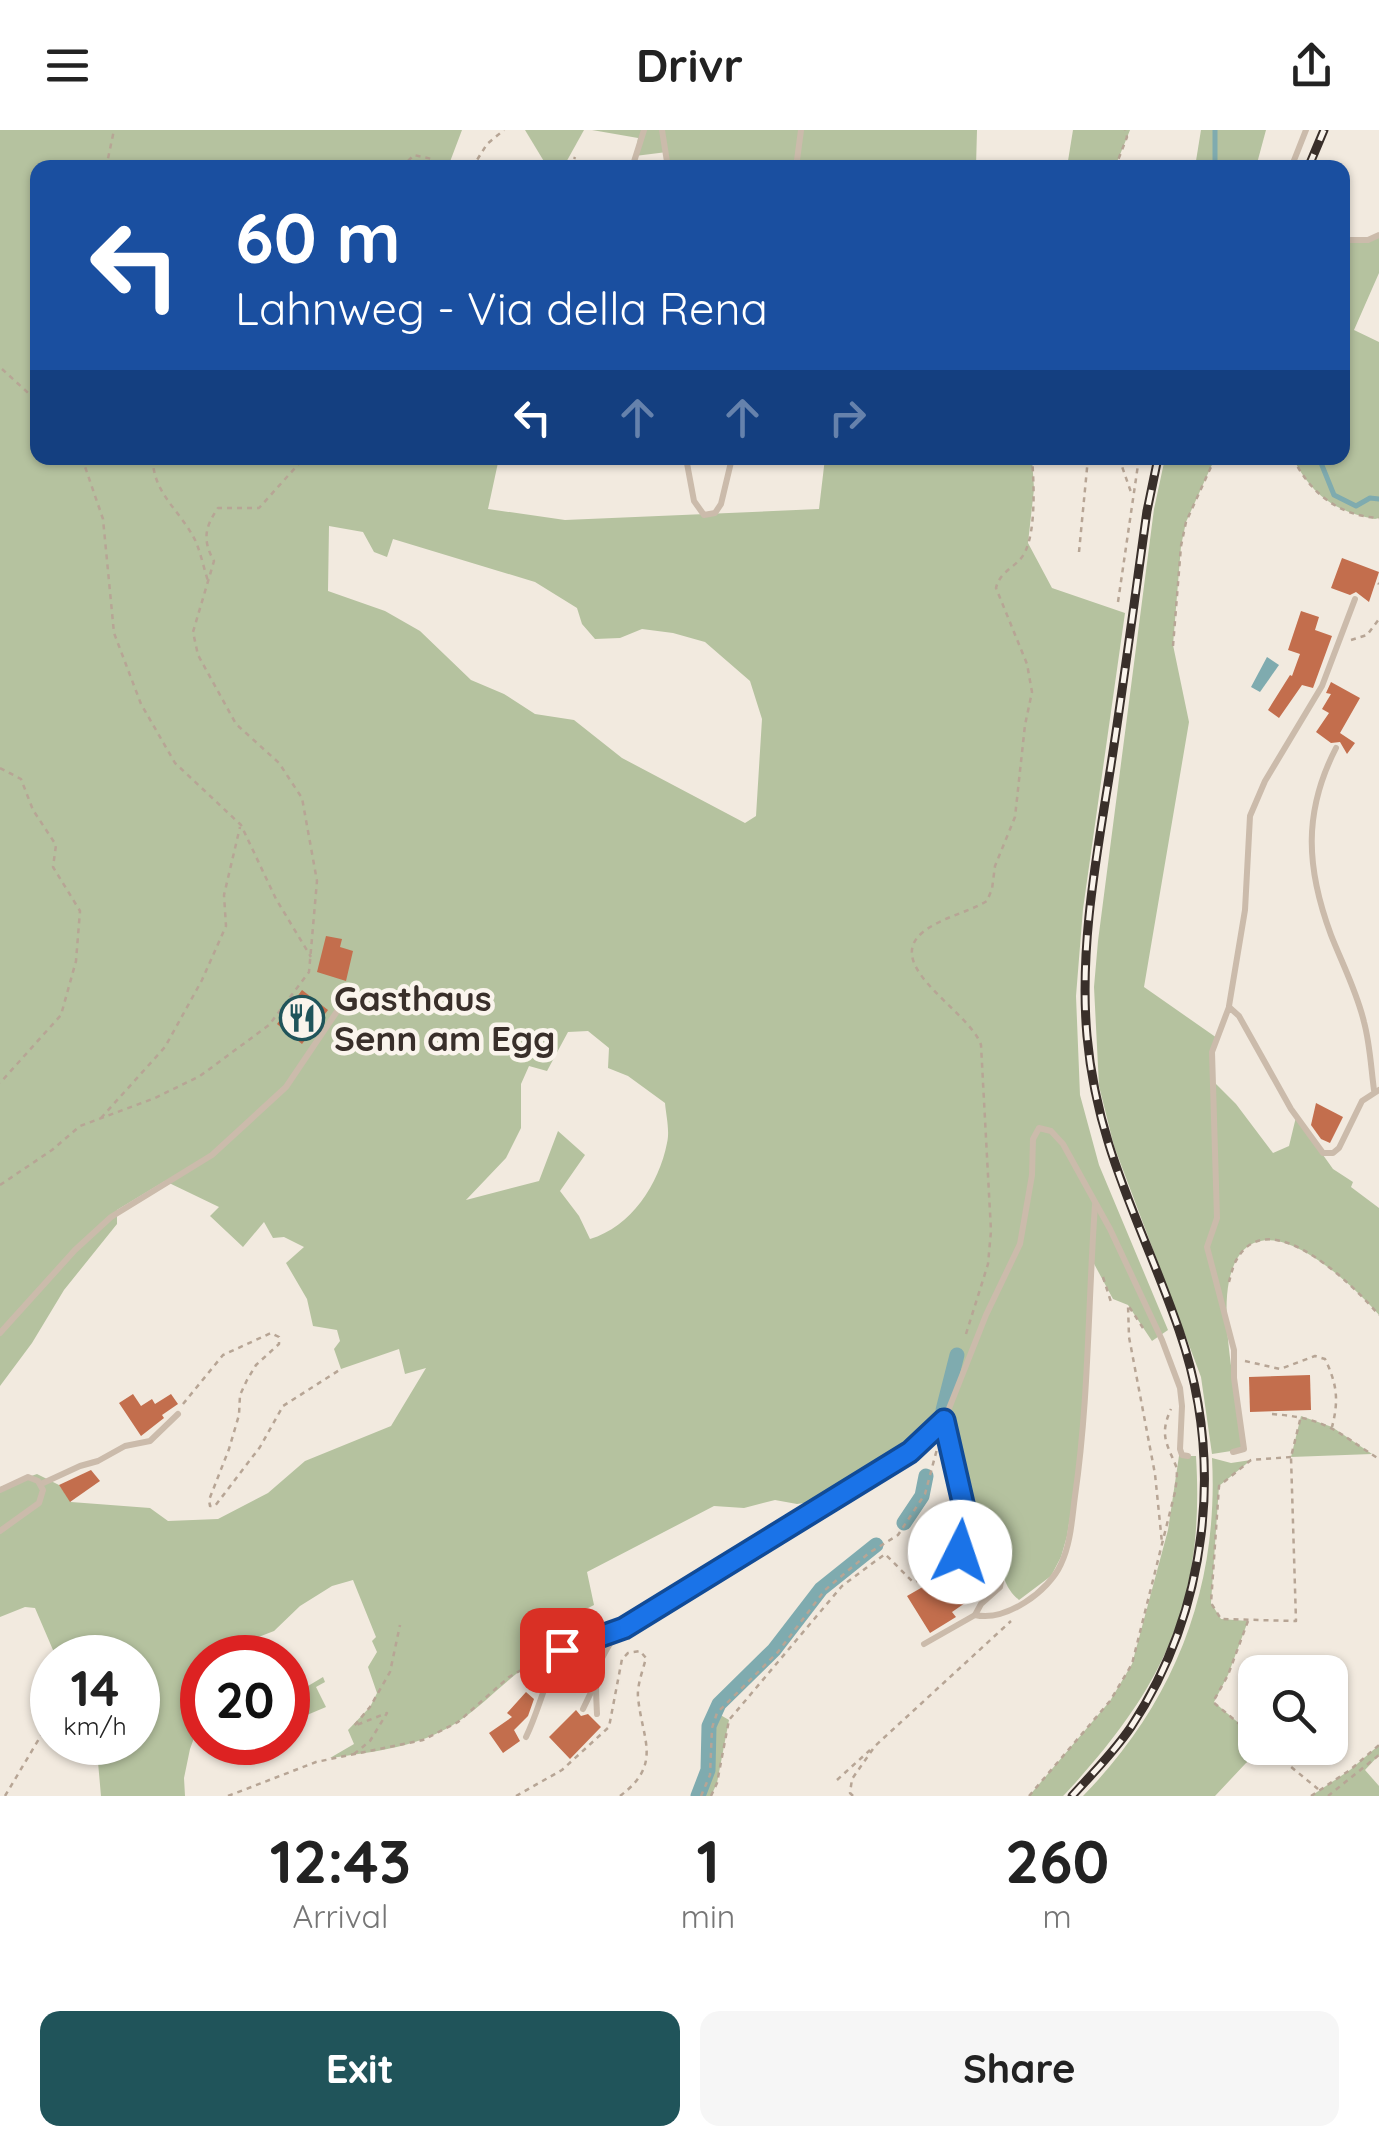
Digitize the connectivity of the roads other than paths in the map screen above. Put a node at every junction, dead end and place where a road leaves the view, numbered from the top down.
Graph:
1 (644, 130) edge
2 (662, 130) edge
3 (801, 130) edge
4 (1306, 130) edge
5 (635, 160) edge
6 (667, 160) edge
7 (797, 160) edge
8 (1294, 160) edge
9 (1379, 234) edge
10 (1350, 240) edge
11 (687, 465) edge
12 (730, 465) edge
13 (1355, 600) dead end
14 (1336, 748) dead end
15 (344, 1001) dead end
16 (1229, 1006) junction
17 (1377, 1090) edge
18 (1095, 1206) junction
19 (0, 1333) edge
20 (178, 1414) road end
21 (944, 1420) junction
22 (1233, 1452) dead end
23 (1188, 1456) dead end
24 (40, 1484) junction
25 (0, 1490) edge
26 (0, 1531) edge
27 (967, 1548) junction
28 (936, 1572) road end
29 (975, 1615) junction
30 (619, 1630) junction
31 (924, 1644) dead end
32 (596, 1683) junction
33 (583, 1709) dead end
34 (597, 1714) dead end
35 (526, 1737) dead end

1 - 5 lane
2 - 6 lane
3 - 7 lane
4 - 8 lane
9 - 10 lane
11 - 12 lane
13 - 16 lane
14 - 17 lane
15 - 19 lane
16 - 17 lane
16 - 22 lane
18 - 21 lane
18 - 23 lane
18 - 29 lane
20 - 24 lane
21 - 27 lane
21 - 30 lane
24 - 25 lane
24 - 26 lane
27 - 28 lane
27 - 29 lane
29 - 31 lane
30 - 32 lane
30 - 35 lane
32 - 33 lane
32 - 34 lane

